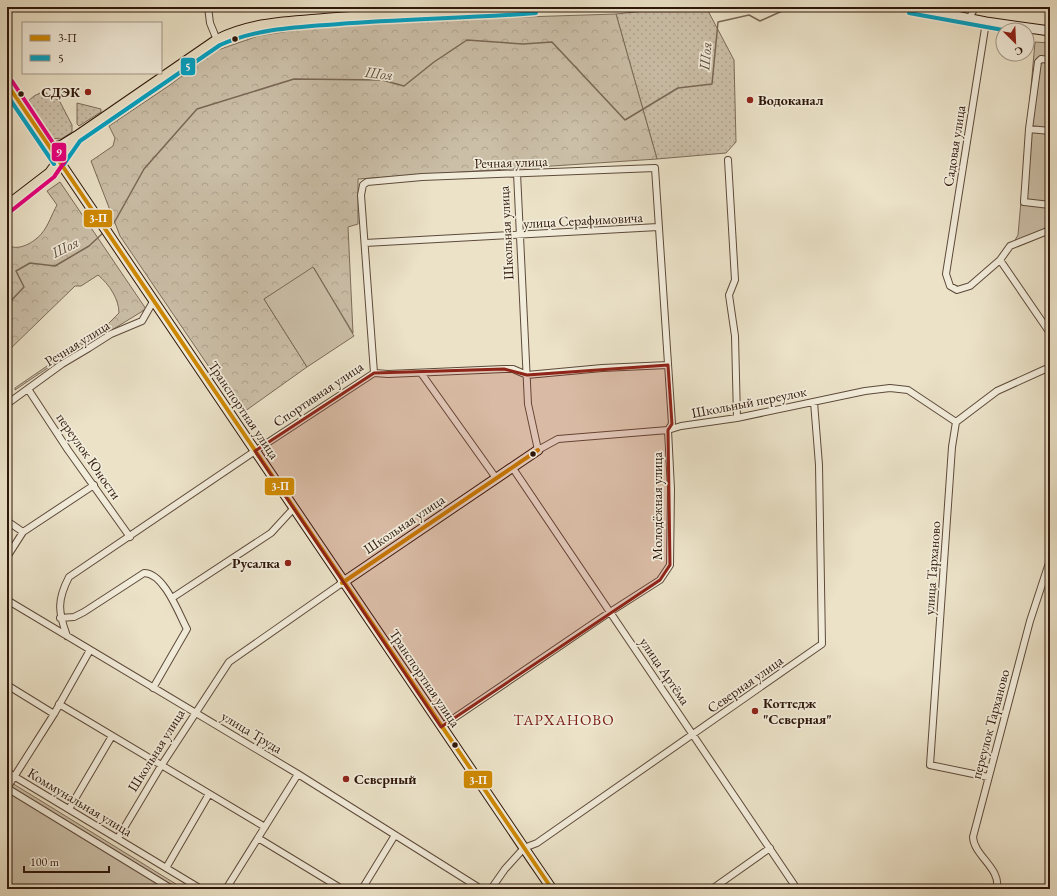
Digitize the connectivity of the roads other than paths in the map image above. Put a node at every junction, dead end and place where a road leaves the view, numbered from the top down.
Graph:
1 (208, 7) edge
2 (529, 7) edge
3 (910, 7) edge
4 (975, 7) edge
5 (368, 11) edge
6 (969, 18) junction
7 (986, 22) junction
8 (1050, 31) edge
9 (217, 40) junction
10 (1050, 60) edge
11 (7, 84) edge
12 (1030, 129) junction
13 (1050, 131) edge
14 (76, 137) junction
15 (50, 148) junction
16 (728, 160) dead end
17 (59, 161) junction
18 (655, 168) joint
19 (517, 173) junction
20 (367, 182) joint
21 (1050, 205) edge
22 (7, 206) edge
23 (658, 227) junction
24 (1050, 230) edge
25 (520, 235) junction
26 (365, 243) junction
27 (1000, 260) junction
28 (154, 300) junction
29 (1050, 333) edge
30 (668, 365) junction
31 (1050, 367) edge
32 (374, 373) junction
33 (421, 373) junction
34 (527, 375) junction
35 (28, 389) junction
36 (814, 402) junction
37 (7, 404) edge
38 (736, 418) junction
39 (956, 422) junction
40 (668, 430) junction
41 (538, 450) junction
42 (255, 451) junction
43 (512, 467) junction
44 (496, 478) junction
45 (94, 485) junction
46 (293, 509) junction
47 (7, 521) edge
48 (23, 532) junction
49 (130, 537) junction
50 (7, 557) edge
51 (1050, 560) edge
52 (342, 583) junction
53 (172, 598) junction
54 (7, 600) edge
55 (610, 612) junction
56 (60, 618) junction
57 (67, 636) junction
58 (90, 650) junction
59 (7, 685) edge
60 (153, 688) junction
61 (59, 704) junction
62 (196, 713) junction
63 (54, 714) junction
64 (441, 727) junction
65 (693, 735) junction
66 (112, 736) junction
67 (161, 766) junction
68 (7, 772) edge
69 (298, 774) junction
70 (15, 777) junction
71 (988, 777) junction
72 (209, 794) junction
73 (69, 809) junction
74 (265, 827) junction
75 (396, 835) junction
76 (118, 838) junction
77 (258, 838) junction
78 (524, 848) junction
79 (770, 848) junction
80 (166, 868) junction
81 (172, 889) edge
82 (201, 889) edge
83 (226, 889) edge
84 (342, 889) edge
85 (362, 889) edge
86 (481, 889) edge
87 (491, 889) edge
88 (552, 889) edge
89 (712, 889) edge
90 (797, 889) edge
91 (997, 889) edge

1 - 9 street
2 - 5 main road
3 - 6 street
4 - 6 street
5 - 9 main road
6 - 7 street
7 - 8 street
7 - 27 street, Садовая улица
9 - 14 main road
10 - 12 street
11 - 15 street, Транспортная улица
12 - 13 street
12 - 21 street
14 - 15 street
14 - 17 main road
15 - 17 street, Транспортная улица
16 - 38 street
17 - 22 main road
17 - 28 street, Транспортная улица
18 - 19 street, Речная улица
18 - 23 street, Молодёжная улица
19 - 20 street, Речная улица
19 - 25 street, Школьная улица
20 - 26 street, Спортивная улица
23 - 25 street, улица Серафимовича
23 - 30 street, Молодёжная улица
24 - 27 street
25 - 26 street, улица Серафимовича
25 - 34 street, Школьная улица
26 - 32 street, Спортивная улица
27 - 29 street
28 - 35 street, Речная улица
28 - 42 street, Транспортная улица
30 - 34 street
30 - 40 street, Молодёжная улица
31 - 39 street
32 - 33 street
32 - 42 street, Спортивная улица
33 - 34 street
33 - 44 street
34 - 41 street, Школьная улица
35 - 37 street, Речная улица
35 - 45 street, переулок Юности
36 - 38 street, Школьный переулок
36 - 39 street, Школьный переулок
36 - 65 street, Северная улица
38 - 40 street, Школьный переулок
39 - 71 street, улица Тарханово
40 - 41 street, Школьный переулок
40 - 55 street, Молодёжная улица
41 - 43 street, Школьная улица
42 - 46 street, Транспортная улица
42 - 49 street, Спортивная улица
43 - 44 street, Школьная улица
43 - 55 street, улица Артёма
44 - 52 street, Школьная улица
45 - 48 street
45 - 49 street, переулок Юности
46 - 52 street, Транспортная улица
46 - 53 street
47 - 48 street
48 - 50 street
49 - 56 street, Спортивная улица
51 - 71 street, переулок Тарханово
52 - 62 street, Школьная улица
52 - 64 street, Транспортная улица
53 - 56 street
53 - 60 street
54 - 57 street, улица Труда
55 - 64 street, Молодёжная улица
55 - 65 street, улица Артёма
56 - 57 street, Спортивная улица
57 - 58 street, улица Труда
58 - 60 street, улица Труда
58 - 61 street
59 - 63 street
60 - 62 street, улица Труда
61 - 63 street
61 - 66 street
62 - 67 street, Школьная улица
62 - 69 street, улица Труда
63 - 70 street
64 - 78 street, Транспортная улица
65 - 78 street, Северная улица
65 - 79 street, улица Артёма
66 - 67 street
66 - 73 street
67 - 72 street
67 - 76 street, Школьная улица
68 - 70 street, Коммунальная улица
69 - 74 street
69 - 75 street, улица Труда
70 - 73 street, Коммунальная улица
70 - 81 street
71 - 91 street, переулок Тарханово
72 - 74 street
72 - 80 street
73 - 76 street, Коммунальная улица
74 - 77 street
75 - 85 street
75 - 86 street, улица Труда
76 - 80 street, Коммунальная улица
77 - 83 street
77 - 84 street
78 - 87 street, Северная улица
78 - 88 street, Транспортная улица
79 - 89 street
79 - 90 street, улица Артёма
80 - 82 street, Коммунальная улица

